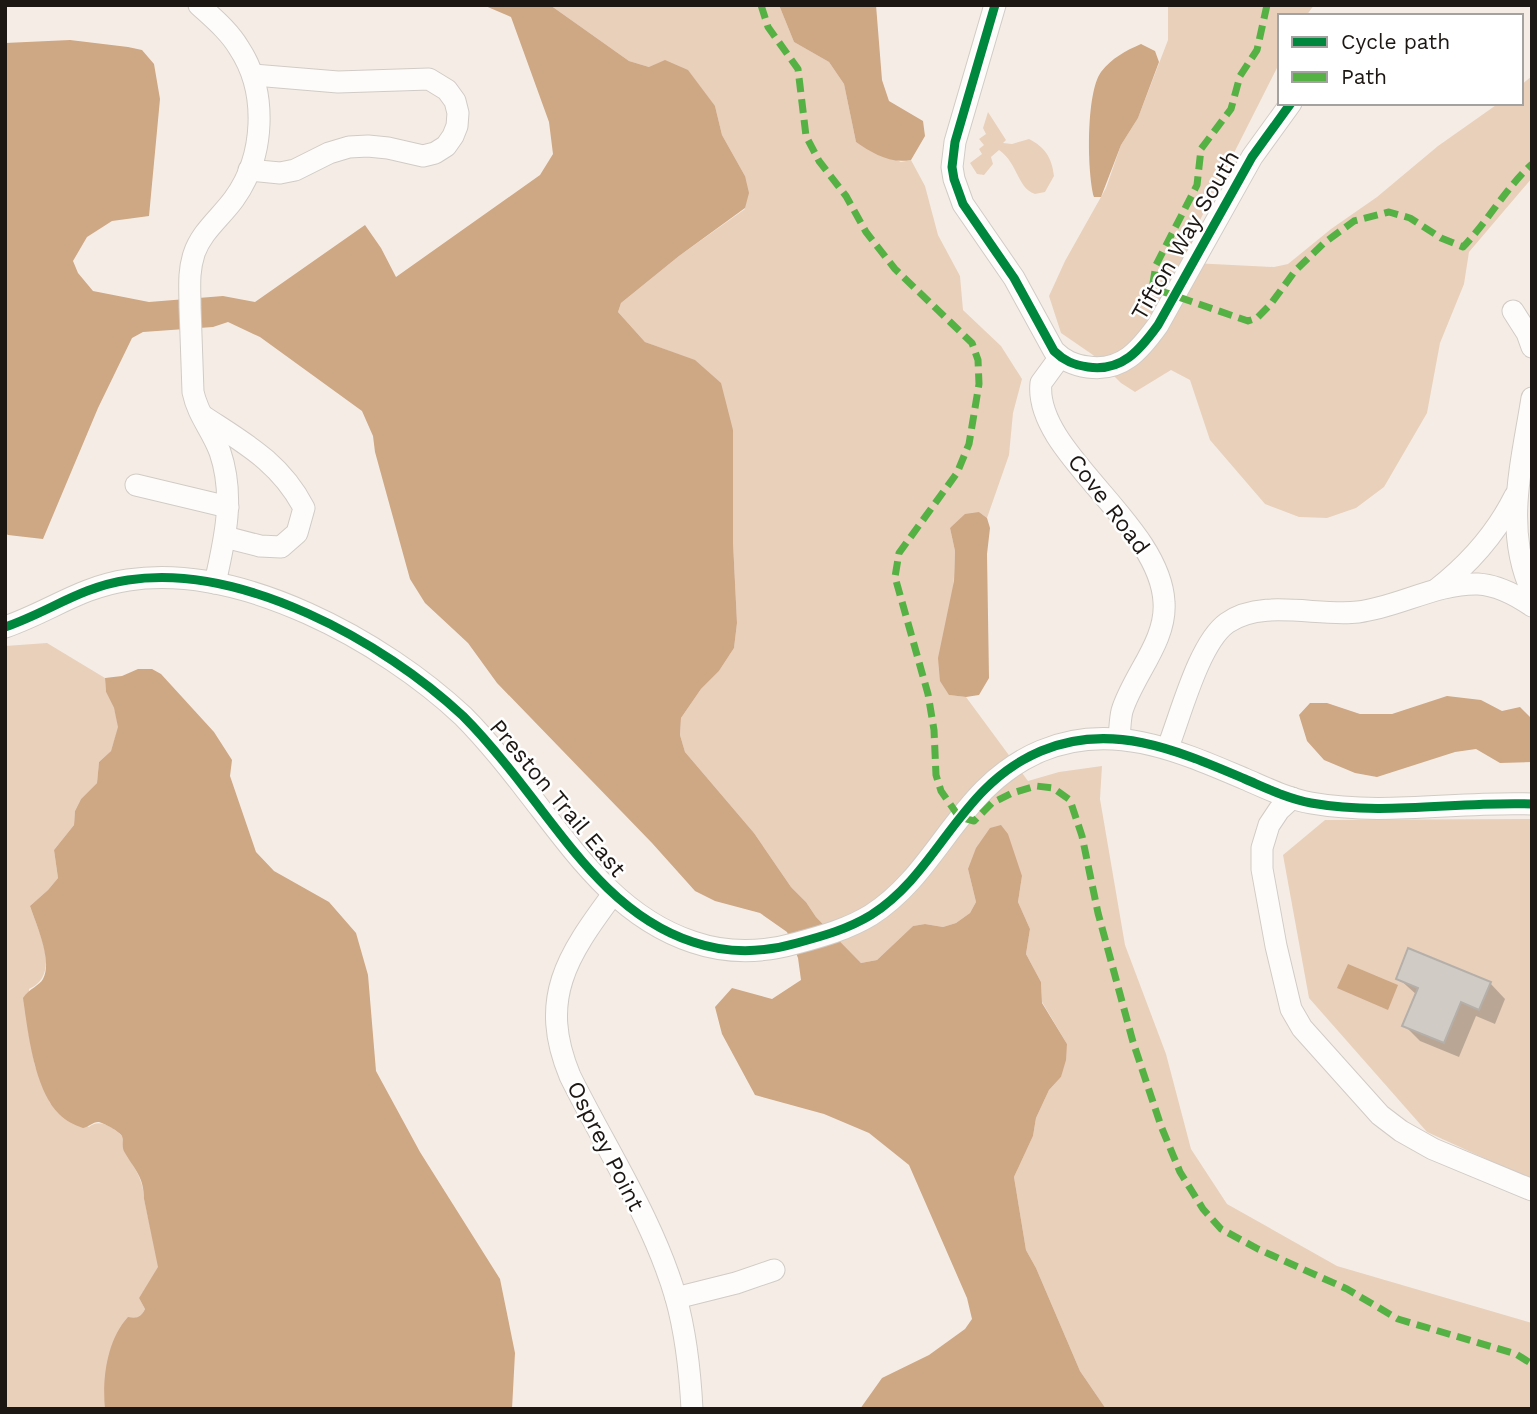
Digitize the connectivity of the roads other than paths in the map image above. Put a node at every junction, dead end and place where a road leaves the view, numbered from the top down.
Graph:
1 (199, 5) edge
2 (995, 5) edge
3 (253, 75) junction
4 (1289, 105) edge
5 (249, 170) junction
6 (1513, 311) dead end
7 (1532, 347) edge
8 (1060, 357) junction
9 (1532, 398) edge
10 (200, 414) junction
11 (136, 485) dead end
12 (1517, 491) junction
13 (228, 507) junction
14 (225, 537) junction
15 (215, 583) junction
16 (1437, 589) junction
17 (1532, 592) edge
18 (1532, 606) edge
19 (5, 627) edge
20 (1119, 738) junction
21 (1168, 747) junction
22 (1292, 798) junction
23 (1532, 804) edge
24 (613, 894) junction
25 (1532, 1190) edge
26 (774, 1270) dead end
27 (676, 1298) junction
28 (692, 1409) edge

1 - 3 street
2 - 8 street
3 - 5 street
3 - 5 street
4 - 8 street, Tifton Way South
5 - 10 street
6 - 7 street
8 - 20 street, Cove Road
9 - 12 street
10 - 13 street
10 - 14 street
11 - 13 street
12 - 16 street
12 - 17 street
13 - 14 street
14 - 15 street
15 - 19 street, Preston Trail East
15 - 24 street, Preston Trail East
16 - 18 street
16 - 21 street
20 - 21 street, Preston Trail East
20 - 24 street, Preston Trail East
21 - 22 street, Preston Trail East
22 - 23 street, Preston Trail East
22 - 25 street
24 - 27 street, Osprey Point
26 - 27 street
27 - 28 street, Osprey Point

